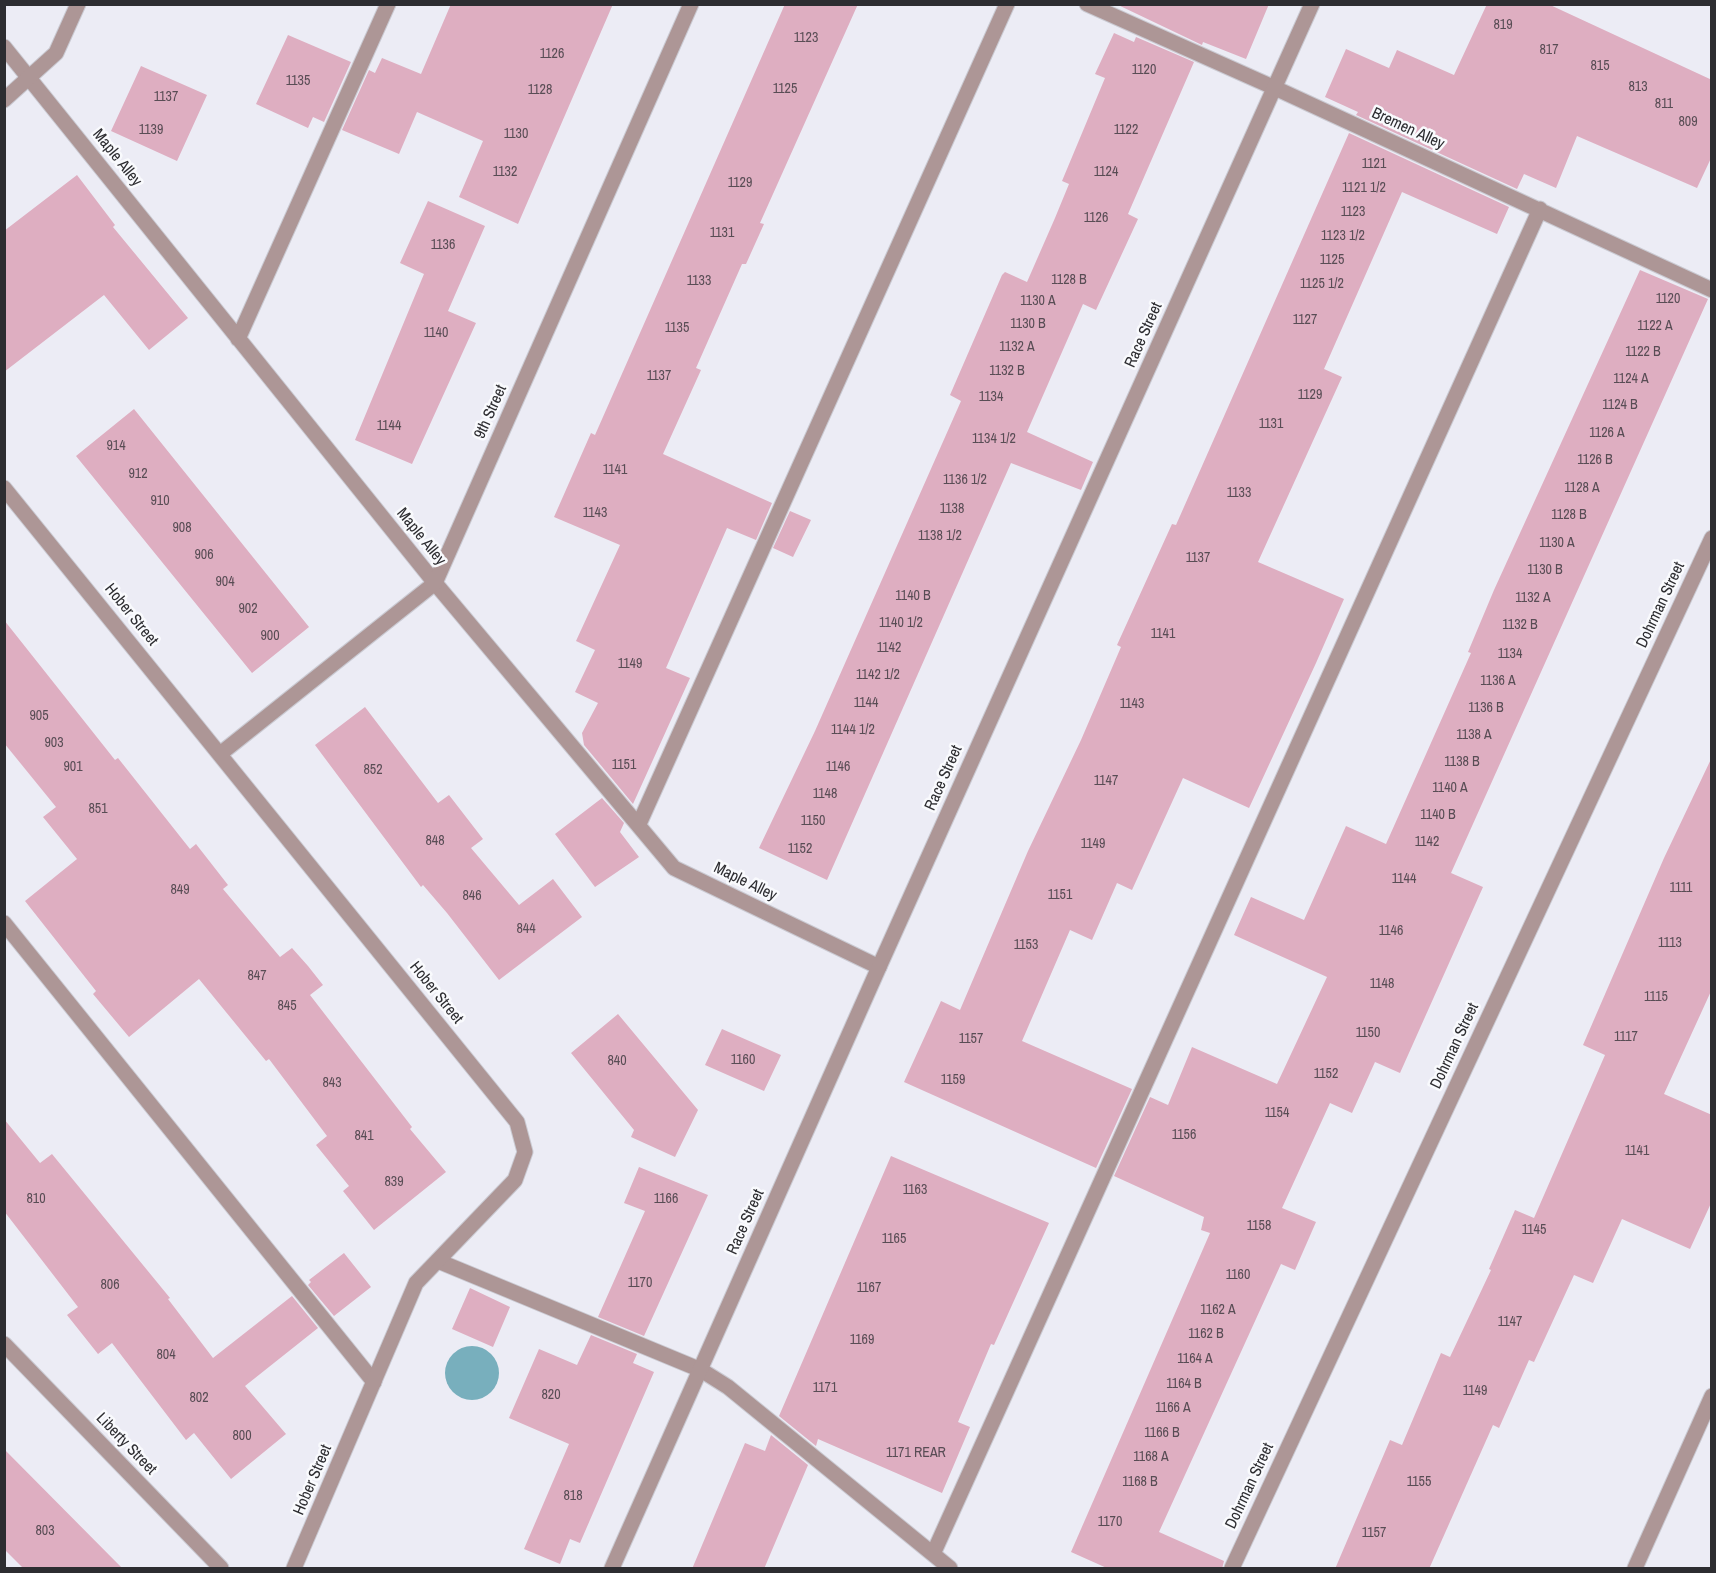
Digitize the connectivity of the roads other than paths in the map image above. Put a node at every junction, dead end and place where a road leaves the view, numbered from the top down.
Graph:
1 (78, 4) edge
2 (388, 4) edge
3 (691, 4) edge
4 (1008, 4) edge
5 (1087, 4) edge
6 (1312, 4) edge
7 (4, 46) edge
8 (30, 79) junction
9 (1275, 88) junction
10 (4, 100) edge
11 (1540, 209) junction
12 (1712, 290) edge
13 (238, 339) junction
14 (4, 488) edge
15 (1712, 538) edge
16 (435, 583) junction
17 (220, 754) junction
18 (639, 824) junction
19 (4, 923) edge
20 (879, 967) junction
21 (438, 1261) junction
22 (4, 1344) edge
23 (700, 1370) junction
24 (374, 1382) junction
25 (1712, 1396) edge
26 (933, 1554) junction
27 (1233, 1568) edge
28 (221, 1569) edge
29 (294, 1569) edge
30 (612, 1569) edge
31 (950, 1569) edge
32 (1635, 1569) edge

1 - 8 street
2 - 13 street
3 - 16 street, 9th Street
4 - 18 street
5 - 9 street, Bremen Alley
6 - 9 street, Race Street
7 - 8 street, Maple Alley
8 - 10 street
8 - 13 street, Maple Alley
9 - 11 street, Bremen Alley
9 - 20 street, Race Street
11 - 12 street, Bremen Alley
11 - 26 street
13 - 16 street, Maple Alley
14 - 17 street, Hober Street
15 - 27 street, Dohrman Street
16 - 17 street, 9th Street
16 - 18 street, Maple Alley
17 - 21 street, Hober Street
18 - 20 street, Maple Alley
19 - 24 street
20 - 23 street, Race Street
21 - 23 street
21 - 24 street, Hober Street
22 - 28 street, Liberty Street
23 - 26 street
23 - 30 street, Race Street
24 - 29 street, Hober Street
25 - 32 street
26 - 31 street

